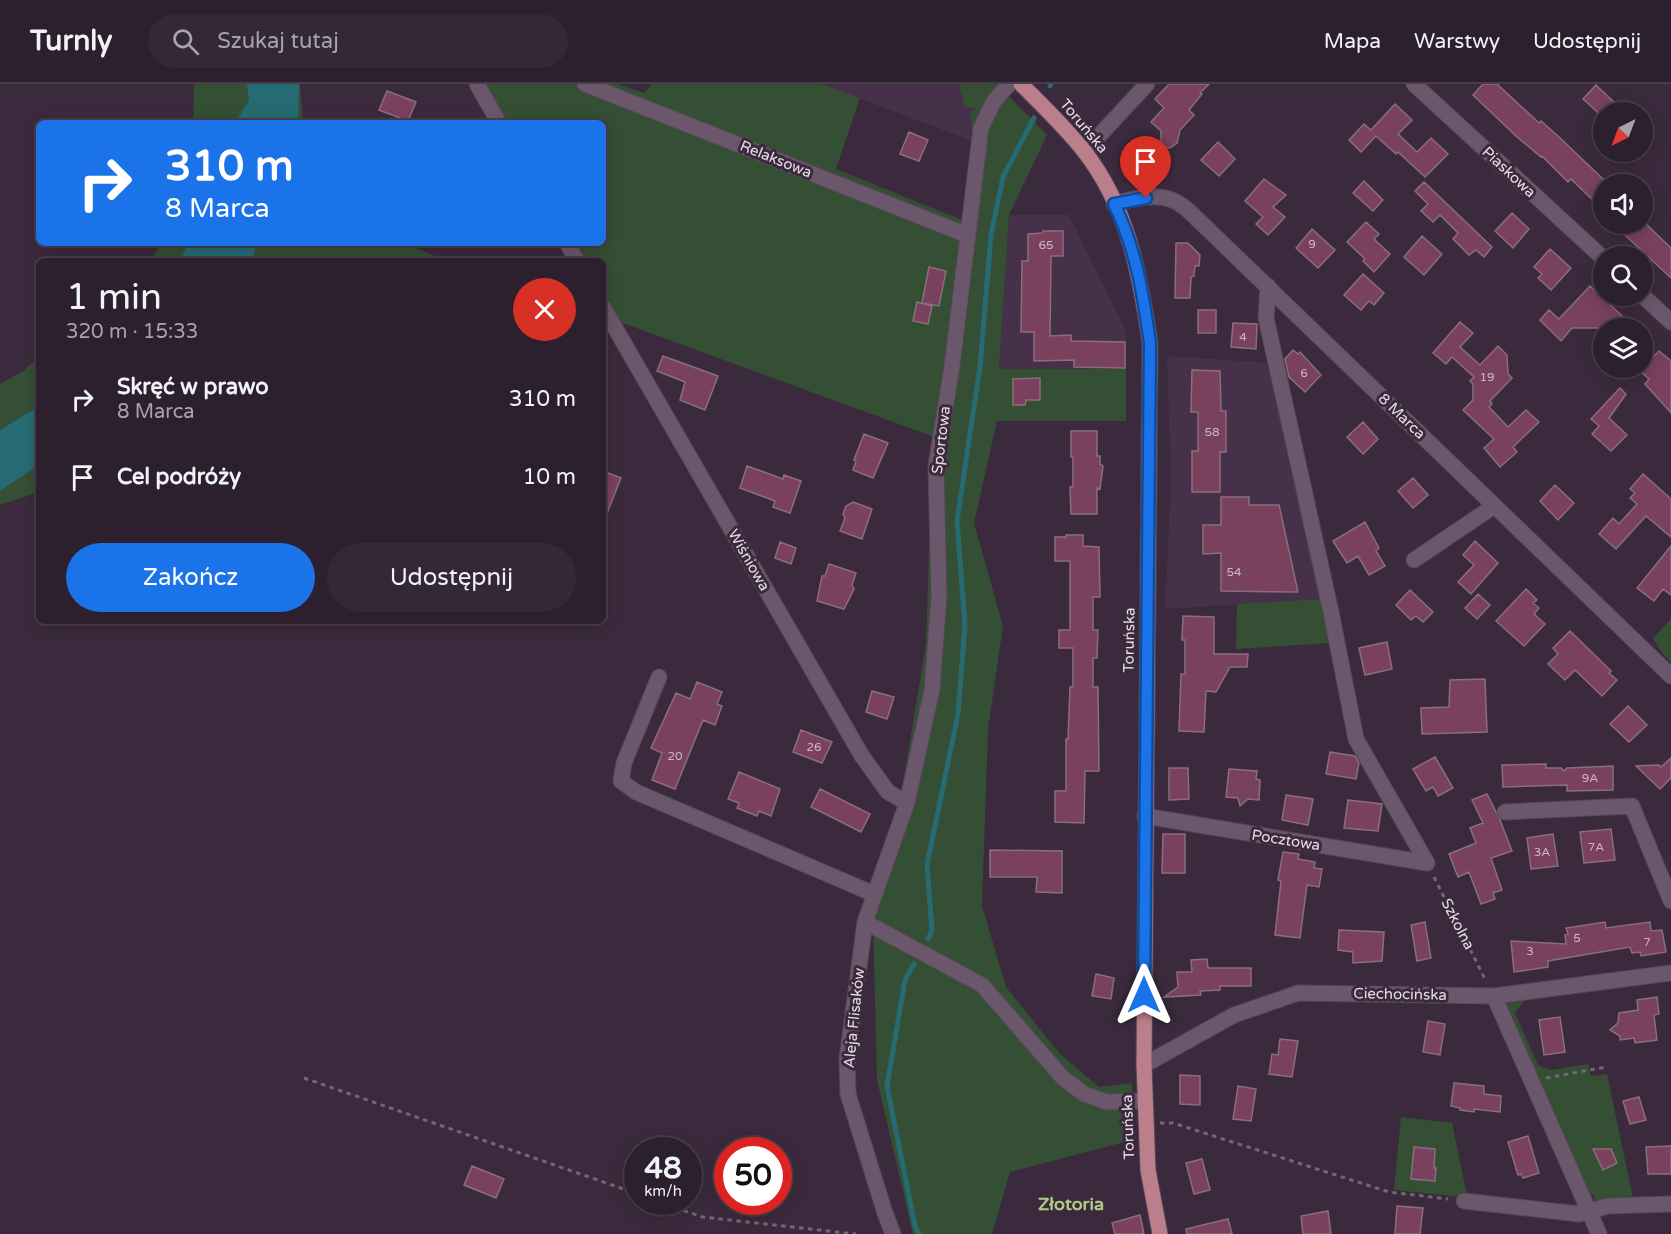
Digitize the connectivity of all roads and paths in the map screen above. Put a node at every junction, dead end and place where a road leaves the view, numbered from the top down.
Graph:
1 (477, 84) edge
2 (585, 84) edge
3 (1009, 84) edge
4 (1022, 84) edge
5 (1147, 84) edge
6 (1414, 84) edge
7 (497, 120) edge
8 (1085, 151) junction
9 (1114, 204) junction
10 (967, 235) junction
11 (1593, 249) edge
12 (1268, 286) junction
13 (1653, 305) edge
14 (606, 312) edge
15 (1671, 322) edge
16 (1494, 506) junction
17 (1414, 560) dead end
18 (1671, 676) edge
19 (659, 677) dead end
20 (907, 803) junction
21 (1505, 812) dead end
22 (1145, 816) junction
23 (1427, 863) junction
24 (874, 894) junction
25 (1671, 901) edge
26 (865, 922) junction
27 (1671, 973) edge
28 (1494, 996) junction
29 (1144, 1065) junction
30 (1606, 1067) dead end
31 (304, 1078) dead end
32 (1530, 1080) junction
33 (1145, 1101) junction
34 (1146, 1124) junction
35 (624, 1189) edge
36 (1464, 1201) joint
37 (1671, 1204) edge
38 (1589, 1212) junction
39 (698, 1215) edge
40 (856, 1234) edge
41 (894, 1234) edge
42 (1160, 1234) edge
43 (1599, 1234) edge

1 - 7 street
2 - 10 street, Relaksowa
3 - 10 street, Sportowa
4 - 8 main road, Toruńska
5 - 8 street
6 - 11 street, Piaskowa
8 - 9 main road, Toruńska
9 - 12 street, 8 Marca
9 - 22 main road, Toruńska
10 - 20 street, Sportowa
12 - 16 street, 8 Marca
12 - 23 street
13 - 15 street
14 - 20 street, Wiśniowa
16 - 17 street
16 - 18 street, 8 Marca
19 - 24 street
20 - 24 street, Aleja Flisaków
21 - 25 street
22 - 23 street, Pocztowa
22 - 29 main road, Toruńska
23 - 28 path, Szkolna
24 - 26 street, Aleja Flisaków
26 - 33 street
26 - 41 street, Aleja Flisaków
27 - 28 street, Ciechocińska
28 - 29 street, Ciechocińska
28 - 32 street
29 - 33 main road, Toruńska
30 - 32 path
31 - 35 path
32 - 38 street
33 - 34 main road, Toruńska
34 - 36 path
34 - 42 main road, Toruńska
36 - 38 street
37 - 38 street
38 - 43 street
39 - 40 path

